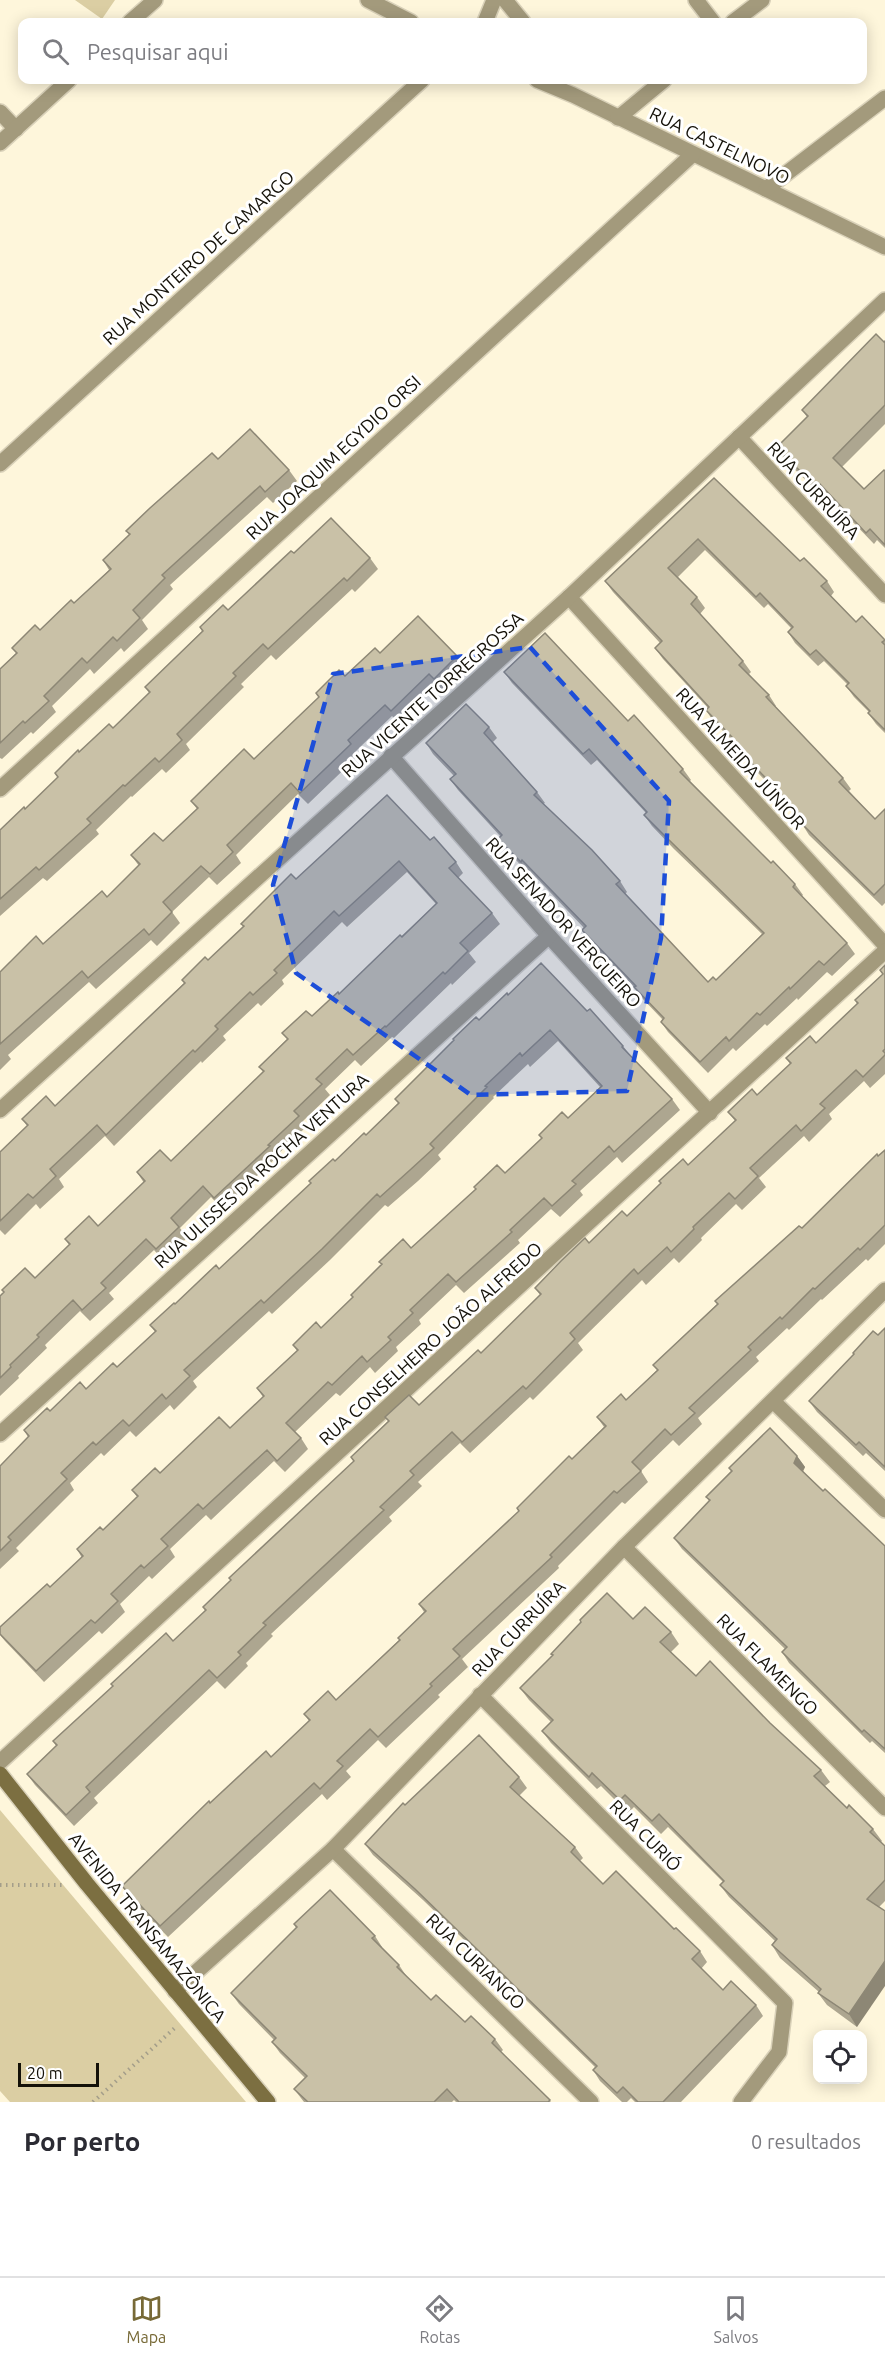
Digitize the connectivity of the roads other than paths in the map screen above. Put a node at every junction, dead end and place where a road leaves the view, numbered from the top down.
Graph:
1 (155, 0) edge
2 (368, 0) edge
3 (494, 0) edge
4 (505, 0) edge
5 (696, 0) edge
6 (762, 0) edge
7 (135, 18) edge
8 (403, 18) edge
9 (487, 18) edge
10 (520, 18) edge
11 (710, 18) edge
12 (738, 18) edge
13 (65, 84) edge
14 (418, 84) edge
15 (547, 84) edge
16 (566, 84) edge
17 (659, 84) edge
18 (573, 95) junction
19 (885, 98) edge
20 (0, 112) edge
21 (618, 117) junction
22 (16, 129) junction
23 (0, 143) edge
24 (693, 154) junction
25 (766, 189) junction
26 (885, 248) edge
27 (885, 300) edge
28 (739, 437) junction
29 (0, 464) edge
30 (885, 595) edge
31 (569, 597) junction
32 (391, 756) junction
33 (0, 789) edge
34 (549, 936) junction
35 (885, 945) edge
36 (885, 951) edge
37 (0, 1110) edge
38 (710, 1113) junction
39 (885, 1290) edge
40 (773, 1401) junction
41 (0, 1434) edge
42 (885, 1510) edge
43 (624, 1548) junction
44 (480, 1695) junction
45 (0, 1762) edge
46 (0, 1774) edge
47 (885, 1808) edge
48 (333, 1849) junction
49 (176, 1991) junction
50 (268, 2102) edge
51 (591, 2102) edge
52 (741, 2102) edge

1 - 7 street
2 - 8 street
3 - 9 street
4 - 10 street
5 - 11 street
6 - 12 street
13 - 22 street
14 - 29 street, RUA MONTEIRO DE CAMARGO
15 - 18 street, RUA CASTELNOVO
16 - 18 street
17 - 21 street
18 - 21 street, RUA CASTELNOVO
19 - 25 street
20 - 22 street
21 - 24 street, RUA CASTELNOVO
22 - 23 street
24 - 25 street, RUA CASTELNOVO
24 - 33 street, RUA JOAQUIM EGYDIO ORSI
25 - 26 street, RUA CASTELNOVO
27 - 28 street, RUA VICENTE TORREGROSSA
28 - 30 street, RUA CURRUÍRA
28 - 31 street, RUA VICENTE TORREGROSSA
31 - 32 street, RUA VICENTE TORREGROSSA
31 - 35 street, RUA ALMEIDA JÚNIOR
32 - 34 street, RUA SENADOR VERGUEIRO
32 - 37 street, RUA VICENTE TORREGROSSA
34 - 38 street, RUA SENADOR VERGUEIRO
34 - 41 street, RUA ULISSES DA ROCHA VENTURA
36 - 38 street, RUA CONSELHEIRO JOÃO ALFREDO
38 - 45 street, RUA CONSELHEIRO JOÃO ALFREDO
39 - 40 street, RUA CURRUÍRA
40 - 42 street
40 - 43 street, RUA CURRUÍRA
43 - 44 street, RUA CURRUÍRA
43 - 47 street, RUA FLAMENGO
44 - 48 street, RUA CURRUÍRA
44 - 52 street, RUA CURIÓ
46 - 49 street, AVENIDA TRANSAMAZÔNICA
48 - 49 street, RUA CURRUÍRA
48 - 51 street, RUA CURIANGO
49 - 50 street, AVENIDA TRANSAMAZÔNICA

